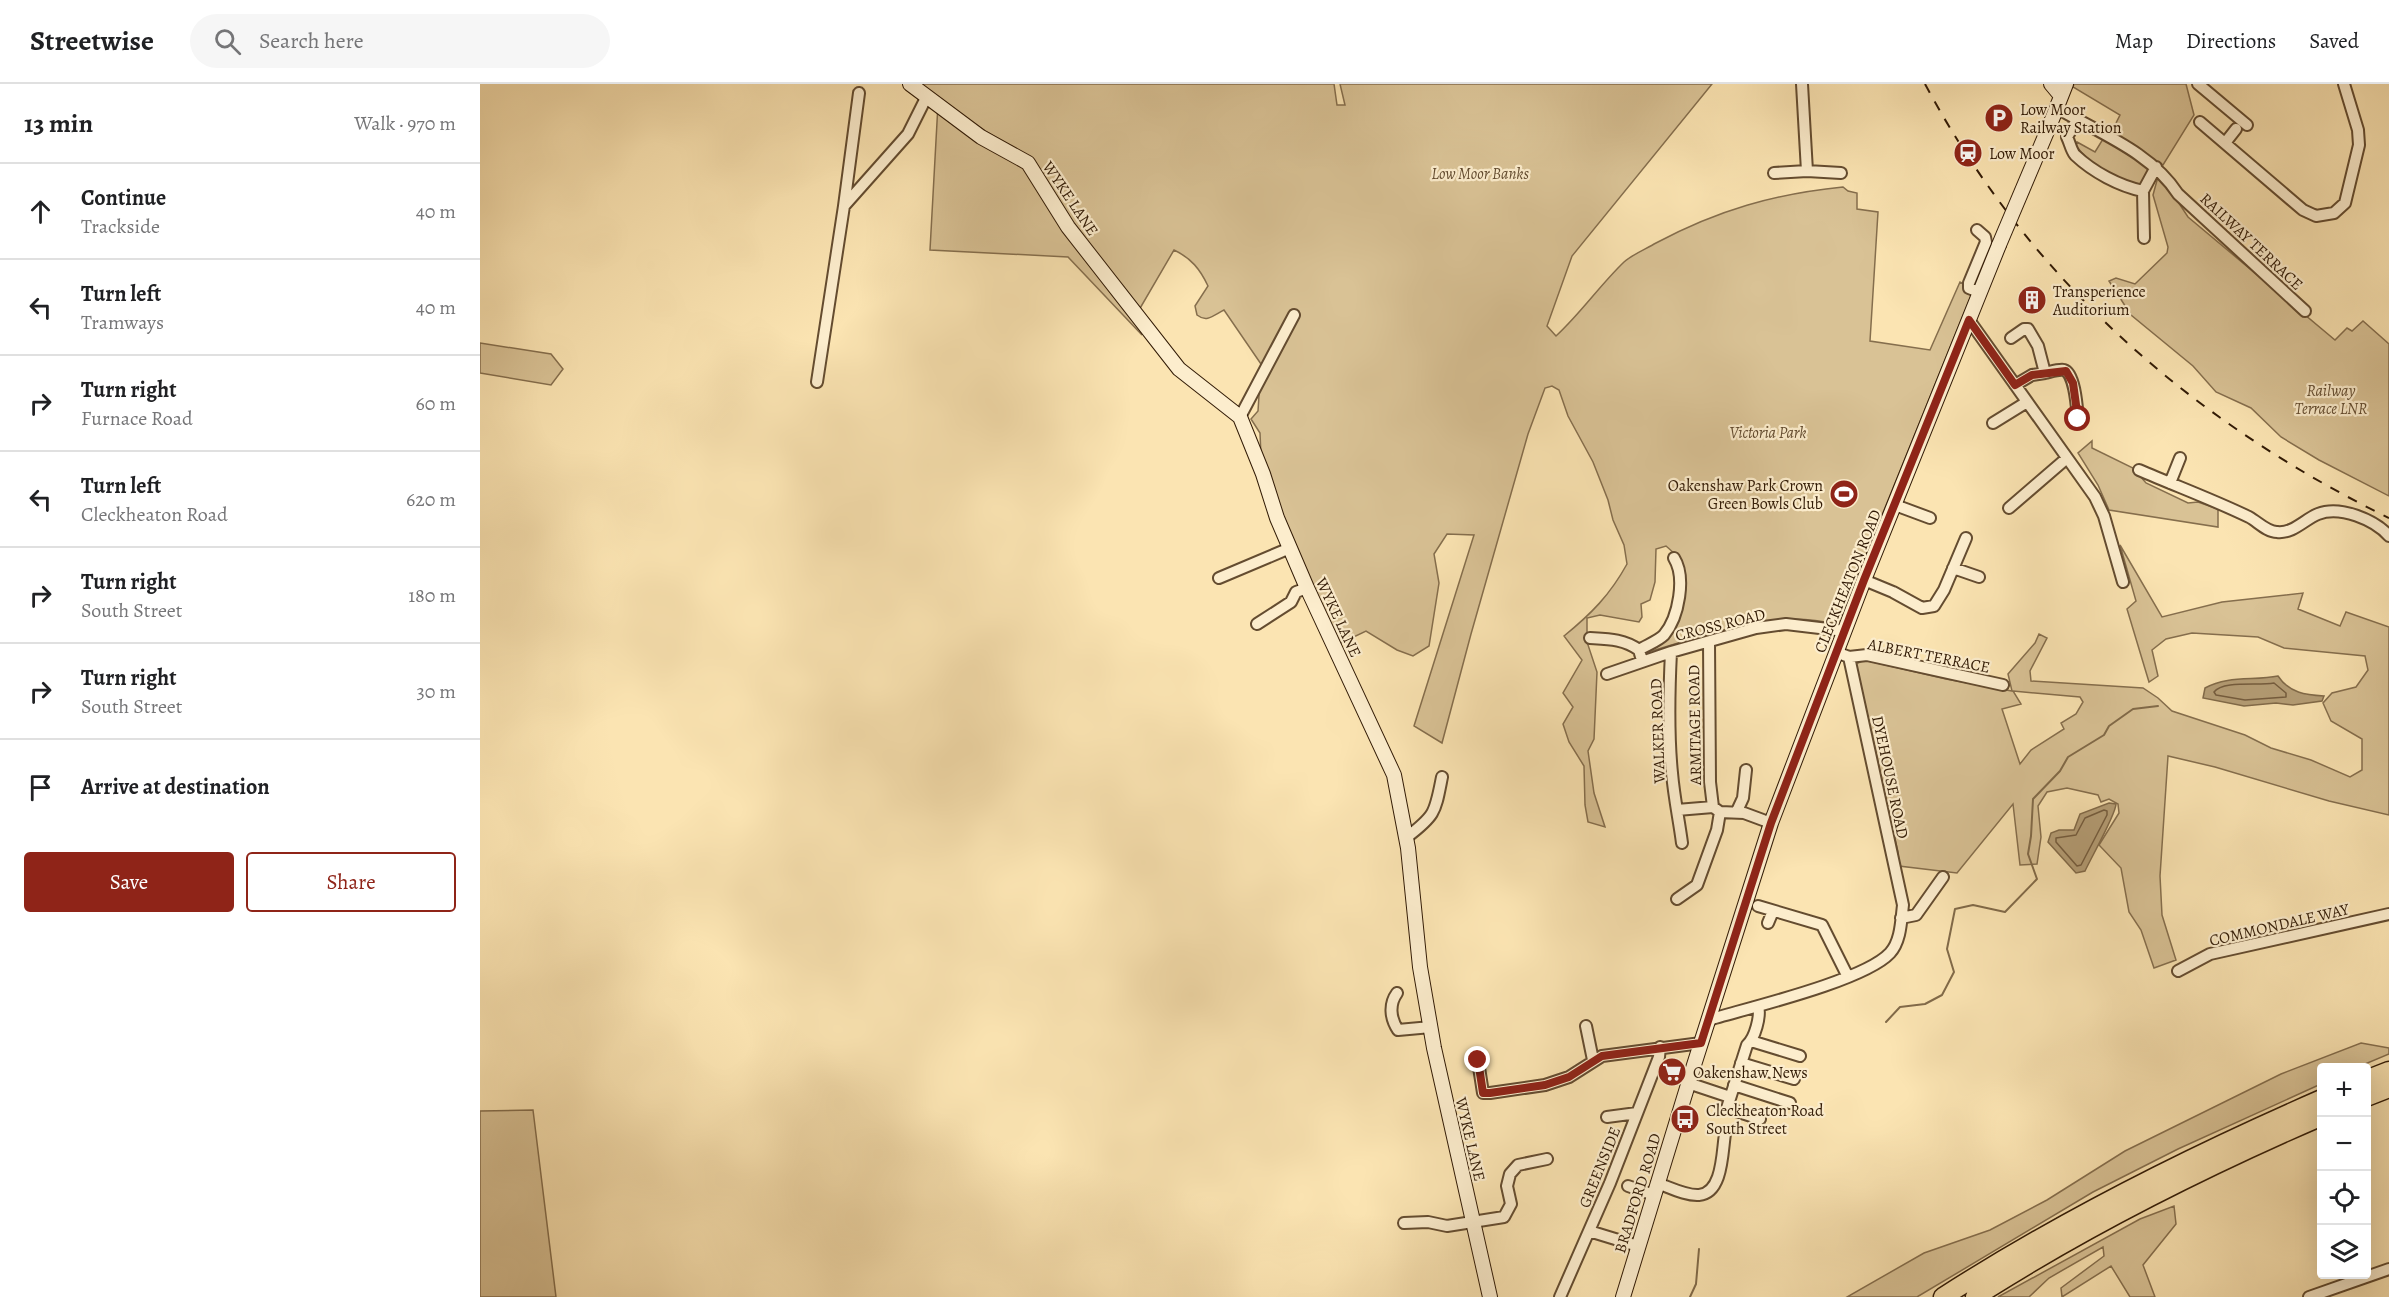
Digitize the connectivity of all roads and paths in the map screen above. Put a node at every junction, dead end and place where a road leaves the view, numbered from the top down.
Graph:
1 (910, 84) edge
2 (1802, 84) edge
3 (2051, 84) edge
4 (2198, 84) edge
5 (2344, 84) edge
6 (859, 93) dead end
7 (927, 96) junction
8 (2061, 96) edge
9 (2077, 120) junction
10 (2200, 122) dead end
11 (2247, 125) dead end
12 (2236, 129) dead end
13 (2225, 143) junction
14 (2156, 167) junction
15 (1807, 171) junction
16 (1774, 173) dead end
17 (1841, 173) dead end
18 (2143, 191) junction
19 (844, 206) junction
20 (1977, 230) dead end
21 (2144, 238) dead end
22 (1979, 292) junction
23 (2306, 311) dead end
24 (1294, 315) dead end
25 (1969, 320) junction
26 (2011, 338) dead end
27 (2045, 373) junction
28 (817, 382) dead end
29 (2015, 385) junction
30 (2027, 402) junction
31 (1240, 417) junction
32 (2072, 420) dead end
33 (1993, 423) dead end
34 (2067, 458) junction
35 (2180, 458) dead end
36 (2139, 470) dead end
37 (2170, 483) junction
38 (1894, 505) junction
39 (2009, 508) dead end
40 (1930, 518) dead end
41 (2389, 536) edge
42 (1966, 538) dead end
43 (1290, 548) junction
44 (1674, 558) dead end
45 (1953, 568) junction
46 (1978, 577) dead end
47 (1219, 578) dead end
48 (1864, 580) junction
49 (2123, 582) dead end
50 (1306, 588) junction
51 (1257, 624) dead end
52 (1845, 631) junction
53 (1590, 638) dead end
54 (1709, 642) junction
55 (1639, 650) junction
56 (1671, 652) junction
57 (1843, 655) junction
58 (1643, 663) junction
59 (1607, 674) dead end
60 (2003, 685) dead end
61 (1746, 770) dead end
62 (1442, 777) dead end
63 (1717, 809) junction
64 (1677, 810) junction
65 (1737, 811) junction
66 (1771, 823) junction
67 (1407, 837) junction
68 (1682, 843) dead end
69 (1943, 877) dead end
70 (1677, 899) dead end
71 (1758, 906) dead end
72 (1773, 911) junction
73 (2389, 914) edge
74 (1901, 918) junction
75 (1768, 923) dead end
76 (2178, 971) dead end
77 (1848, 977) junction
78 (1397, 993) dead end
79 (1758, 1006) junction
80 (1708, 1020) junction
81 (1586, 1026) dead end
82 (1431, 1027) junction
83 (1751, 1041) junction
84 (1701, 1043) junction
85 (1660, 1047) junction
86 (1800, 1056) dead end
87 (1478, 1060) dead end
88 (1593, 1060) junction
89 (1741, 1063) junction
90 (1694, 1065) joint
91 (2389, 1071) edge
92 (1794, 1078) dead end
93 (2371, 1078) edge
94 (1688, 1083) junction
95 (1734, 1085) junction
96 (2389, 1088) edge
97 (2371, 1095) edge
98 (2317, 1101) edge
99 (1729, 1103) junction
100 (1790, 1103) dead end
101 (1636, 1113) junction
102 (1607, 1117) dead end
103 (2320, 1117) edge
104 (1760, 1119) dead end
105 (1725, 1134) dead end
106 (1547, 1159) dead end
107 (1629, 1186) dead end
108 (1656, 1189) junction
109 (1473, 1222) junction
110 (1404, 1223) dead end
111 (1589, 1231) junction
112 (1638, 1246) junction
113 (2389, 1269) edge
114 (1490, 1297) edge
115 (1560, 1297) edge
116 (1623, 1297) edge
117 (1943, 1297) edge
118 (1975, 1297) edge
119 (2309, 1297) edge

1 - 7 street, WYKE LANE
2 - 15 street
3 - 8 street
4 - 11 street
5 - 13 street
6 - 19 street
7 - 19 street
7 - 31 street, WYKE LANE
8 - 9 street
8 - 22 street, CLECKHEATON ROAD, bridge
9 - 14 street
9 - 18 street
10 - 13 street
12 - 13 street
14 - 18 street
14 - 23 street, RAILWAY TERRACE
15 - 16 street
15 - 17 street
18 - 21 street
19 - 28 street
20 - 22 street
22 - 25 street, CLECKHEATON ROAD
24 - 31 street
25 - 29 street
25 - 38 street, CLECKHEATON ROAD
26 - 27 street
27 - 29 street
27 - 32 street
29 - 30 street
30 - 33 street
30 - 34 street
31 - 43 street, WYKE LANE
34 - 39 street
34 - 49 street
35 - 37 street
36 - 37 street
37 - 41 street
38 - 40 street
38 - 48 street, CLECKHEATON ROAD
42 - 45 street
43 - 47 street
43 - 50 street, WYKE LANE
44 - 55 street
45 - 46 street
45 - 48 street
48 - 52 street, CLECKHEATON ROAD
50 - 51 street
50 - 67 street, WYKE LANE
52 - 54 street, CROSS ROAD
52 - 57 street, CLECKHEATON ROAD
53 - 55 street
54 - 56 street, CROSS ROAD
54 - 63 street, ARMITAGE ROAD
55 - 58 street
56 - 58 street, CROSS ROAD
56 - 64 street, WALKER ROAD
57 - 60 street, ALBERT TERRACE
57 - 66 street, CLECKHEATON ROAD
57 - 74 street, DYEHOUSE ROAD
58 - 59 street, CROSS ROAD
61 - 65 street
62 - 67 street
63 - 64 street
63 - 65 street
63 - 70 street, ARMITAGE ROAD
64 - 68 street, WALKER ROAD
65 - 66 street
66 - 80 street, CLECKHEATON ROAD
67 - 82 street, WYKE LANE
69 - 74 street
71 - 72 street
72 - 75 street
72 - 77 street
73 - 76 street, COMMONDALE WAY
74 - 77 street, DYEHOUSE ROAD
77 - 79 street, DYEHOUSE ROAD
78 - 82 street
79 - 80 street, DYEHOUSE ROAD
79 - 83 street
80 - 84 street, CLECKHEATON ROAD
81 - 88 street
82 - 109 street, WYKE LANE
83 - 86 street
83 - 89 street
84 - 85 street
84 - 90 street, CLECKHEATON ROAD
85 - 88 street
85 - 101 street, GREENSIDE
87 - 88 street
89 - 92 street
89 - 95 street
90 - 94 street, BRADFORD ROAD
91 - 93 highway
94 - 99 street
94 - 108 street, BRADFORD ROAD
95 - 99 street
95 - 100 street
96 - 97 highway
98 - 117 highway
99 - 104 street
101 - 102 street
101 - 111 street, GREENSIDE
103 - 118 highway
105 - 108 street
106 - 109 street
107 - 108 street
108 - 112 street, BRADFORD ROAD
109 - 110 street
109 - 114 street, WYKE LANE
111 - 112 street
111 - 115 street, GREENSIDE
112 - 116 street, BRADFORD ROAD
113 - 119 street

